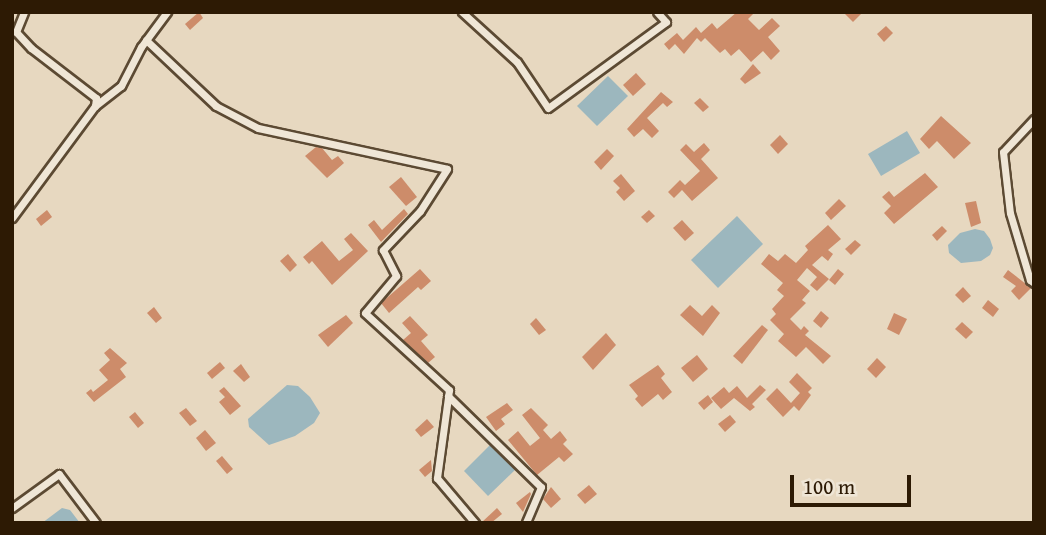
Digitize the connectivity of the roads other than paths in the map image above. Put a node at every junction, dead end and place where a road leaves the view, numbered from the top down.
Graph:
1 (24, 12) edge
2 (167, 12) edge
3 (462, 12) edge
4 (657, 12) edge
5 (146, 40) junction
6 (95, 106) junction
7 (1034, 119) edge
8 (12, 218) edge
9 (1034, 283) edge
10 (448, 396) junction
11 (12, 508) edge
12 (96, 523) edge
13 (475, 523) edge
14 (526, 523) edge

1 - 6 street
2 - 5 street
3 - 4 street
5 - 6 street
5 - 10 street
6 - 8 street
7 - 9 street
10 - 13 street
10 - 14 street
11 - 12 street

